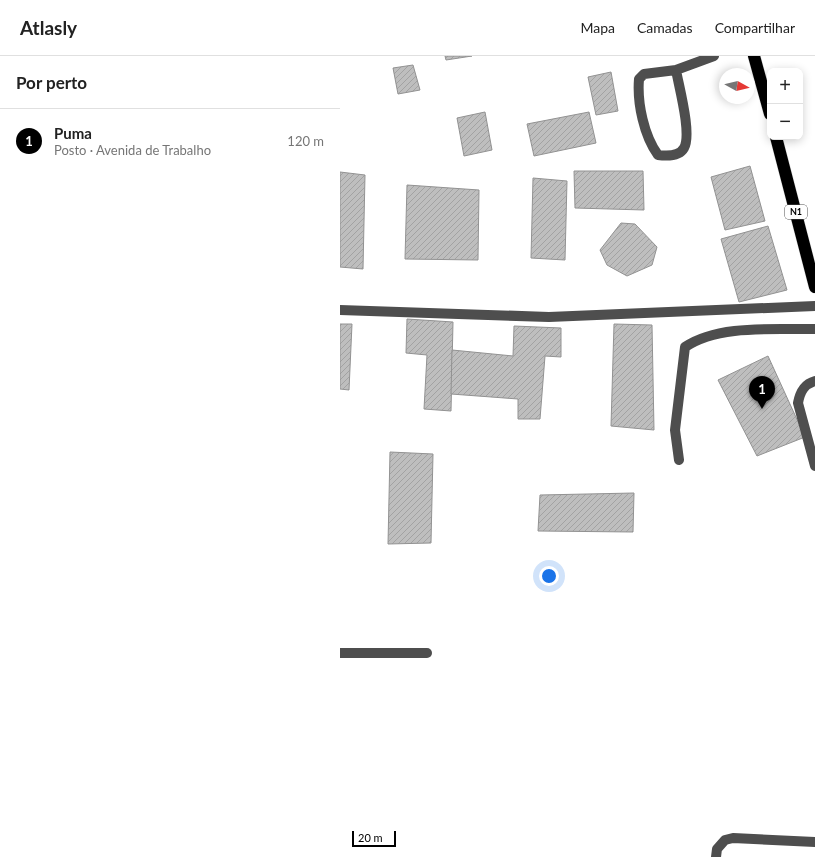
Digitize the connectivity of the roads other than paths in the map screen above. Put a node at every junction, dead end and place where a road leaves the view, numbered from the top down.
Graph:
1 (714, 56) edge
2 (754, 56) edge
3 (676, 70) junction
4 (767, 104) edge
5 (777, 140) edge
6 (815, 288) edge
7 (815, 306) edge
8 (340, 310) edge
9 (815, 329) edge
10 (815, 381) edge
11 (679, 460) dead end
12 (815, 466) edge
13 (340, 653) edge
14 (428, 653) dead end
15 (815, 842) edge
16 (716, 857) edge

1 - 3 street
2 - 4 highway
3 - 3 street
5 - 6 highway, N1
7 - 8 street
9 - 11 street
10 - 12 street
13 - 14 street
15 - 16 street

